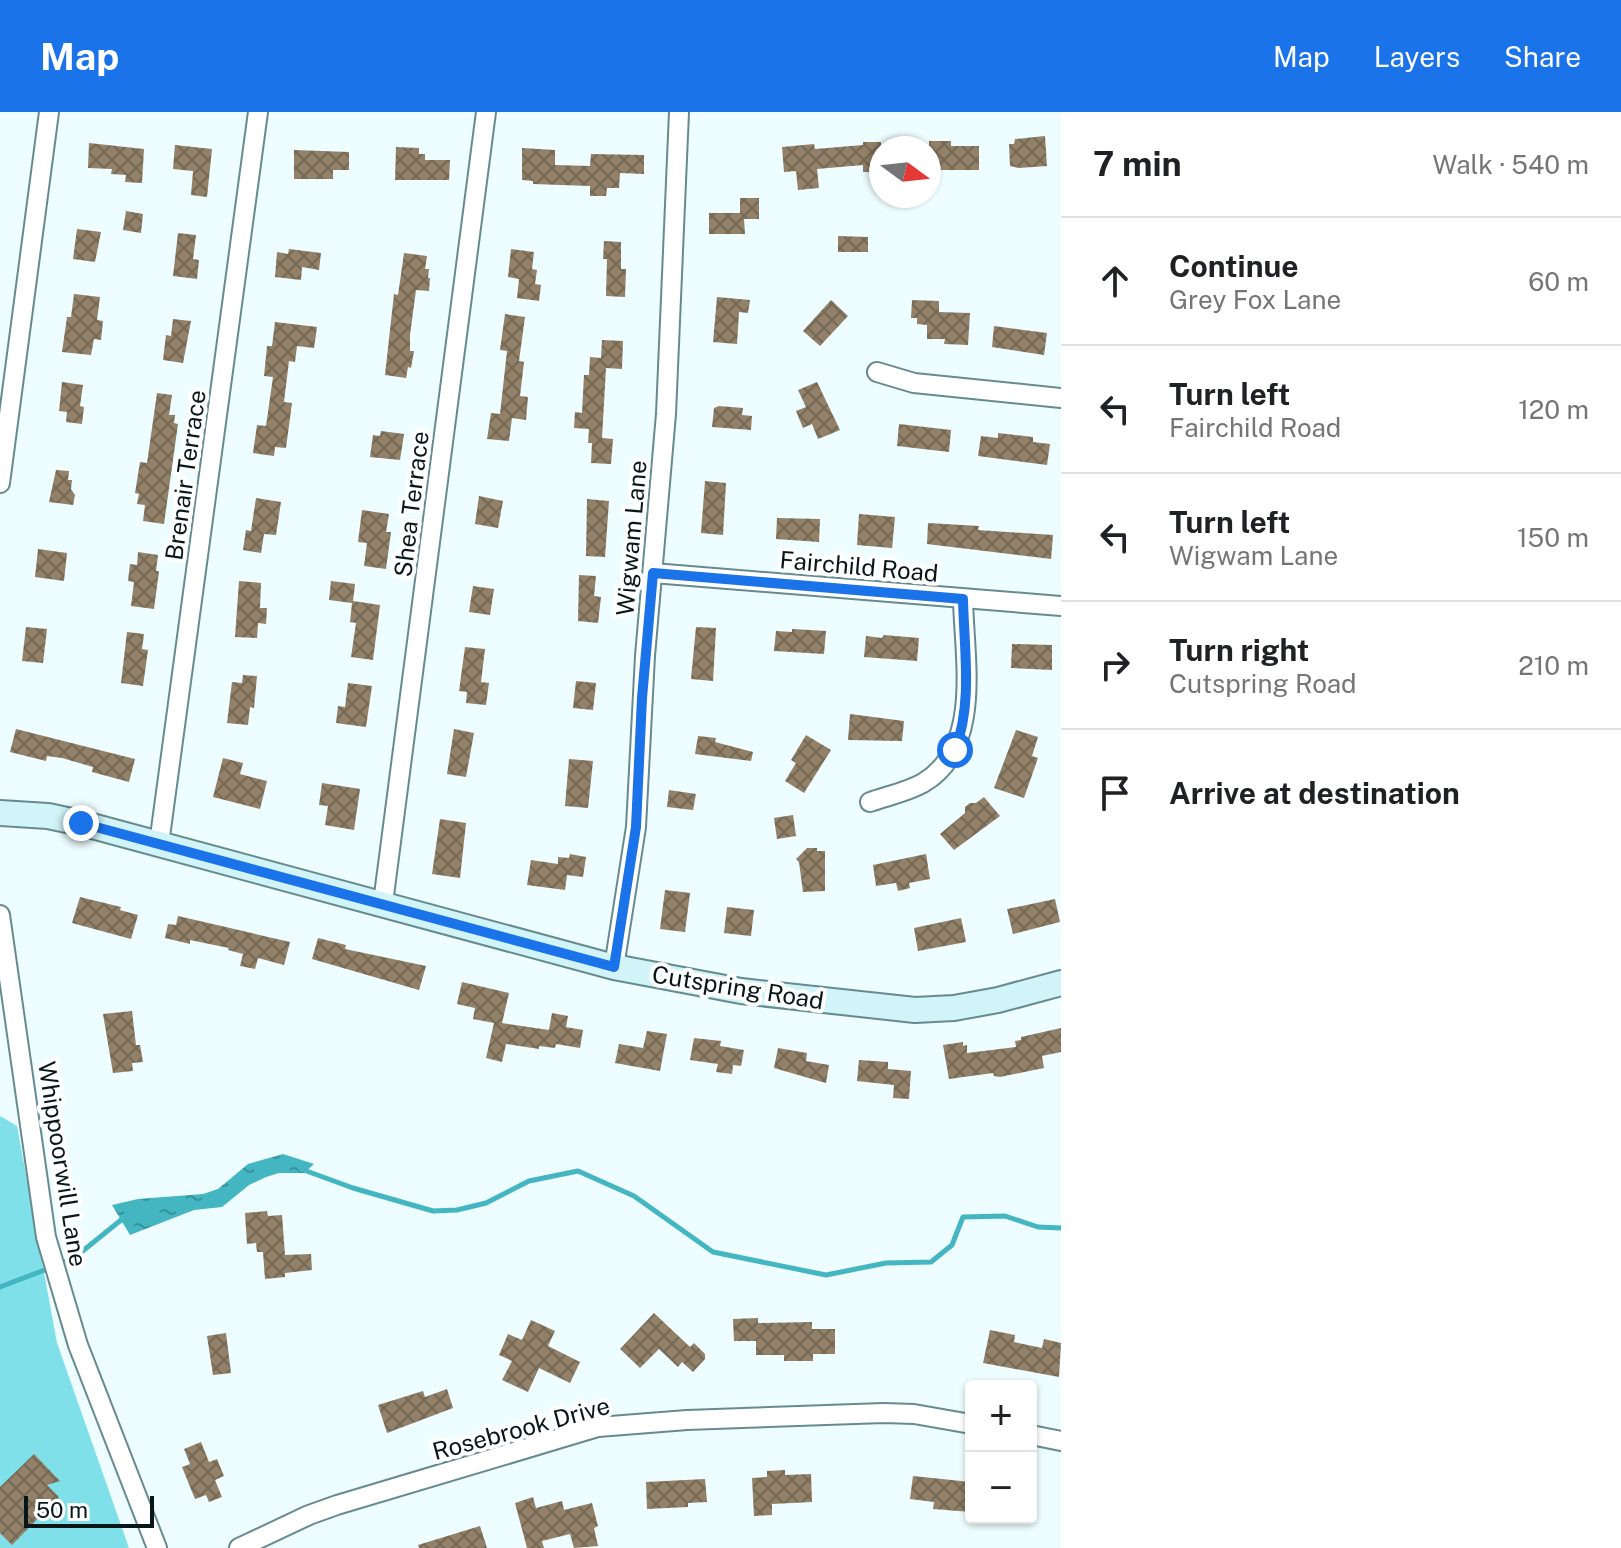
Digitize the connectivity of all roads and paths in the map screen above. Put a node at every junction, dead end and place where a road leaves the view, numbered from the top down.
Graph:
1 (49, 112) edge
2 (258, 112) edge
3 (486, 112) edge
4 (679, 112) edge
5 (0, 326) edge
6 (19, 329) junction
7 (877, 372) dead end
8 (1061, 398) edge
9 (0, 483) edge
10 (653, 573) junction
11 (963, 599) junction
12 (1061, 606) edge
13 (870, 802) dead end
14 (0, 813) edge
15 (159, 844) junction
16 (383, 903) junction
17 (0, 915) edge
18 (614, 967) junction
19 (1061, 983) edge
20 (965, 1423) edge
21 (1037, 1436) edge
22 (1061, 1441) edge
23 (157, 1548) edge
24 (239, 1548) edge

1 - 6 street
2 - 15 street, Brenair Terrace
3 - 16 street, Shea Terrace
4 - 10 street, Wigwam Lane
5 - 6 street
6 - 9 street
7 - 8 street
10 - 11 street, Fairchild Road
10 - 18 street, Wigwam Lane
11 - 12 street, Fairchild Road
11 - 13 street
14 - 15 street, Cutspring Road
15 - 16 street, Cutspring Road
16 - 18 street, Cutspring Road
17 - 23 street, Whippoorwill Lane
18 - 19 street, Cutspring Road
20 - 24 street, Rosebrook Drive
21 - 22 street

